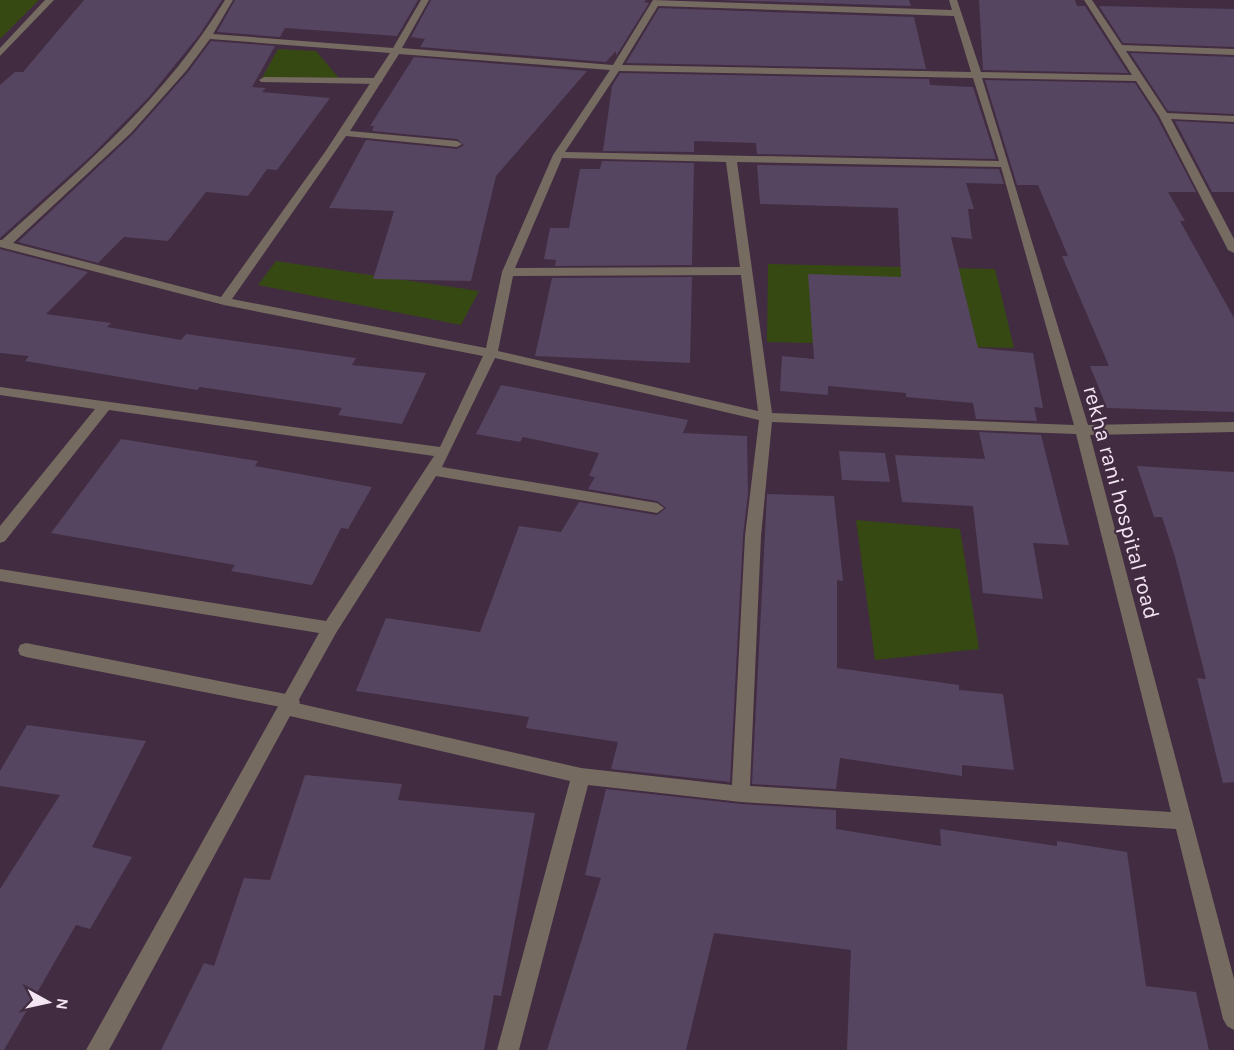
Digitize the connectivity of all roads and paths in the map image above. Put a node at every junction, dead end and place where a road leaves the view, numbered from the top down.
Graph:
1 (50, 0) edge
2 (229, 0) edge
3 (425, 0) edge
4 (1088, 0) edge
5 (656, 2) edge
6 (954, 7) edge
7 (210, 36) junction
8 (1119, 48) junction
9 (398, 50) junction
10 (1234, 52) edge
11 (0, 53) edge
12 (616, 68) junction
13 (978, 75) junction
14 (1139, 78) junction
15 (264, 80) dead end
16 (378, 81) junction
17 (1164, 116) junction
18 (1234, 118) edge
19 (344, 133) junction
20 (457, 144) dead end
21 (558, 154) junction
22 (731, 160) junction
23 (1005, 164) junction
24 (2, 243) edge
25 (1234, 250) edge
26 (746, 271) junction
27 (507, 272) junction
28 (224, 301) junction
29 (491, 353) junction
30 (0, 391) edge
31 (104, 406) junction
32 (766, 417) junction
33 (1234, 427) edge
34 (1083, 430) junction
35 (444, 452) junction
36 (432, 471) junction
37 (657, 508) dead end
38 (0, 537) edge
39 (0, 575) edge
40 (330, 627) junction
41 (26, 650) dead end
42 (290, 705) junction
43 (581, 776) junction
44 (741, 794) junction
45 (1183, 821) junction
46 (1234, 1019) edge
47 (97, 1050) edge
48 (508, 1050) edge

1 - 11 street
2 - 7 street
3 - 9 street
4 - 8 street
5 - 6 street
5 - 12 street
6 - 13 street, rekha rani hospital road
7 - 9 street
7 - 24 street
8 - 10 street
8 - 14 street
9 - 12 street
9 - 16 street
12 - 13 street
12 - 21 street
13 - 14 street
13 - 23 street, rekha rani hospital road
14 - 17 street
15 - 16 street
16 - 19 street
17 - 18 street
17 - 25 street
19 - 20 street
19 - 28 street
21 - 22 street
21 - 27 street
22 - 23 street
22 - 26 street
23 - 34 street, rekha rani hospital road
24 - 28 street
26 - 27 street
26 - 32 street
27 - 29 street
28 - 29 street
29 - 32 street
29 - 35 street
30 - 31 street
31 - 35 street
31 - 38 street
32 - 34 street
32 - 44 street
33 - 34 street
34 - 45 street, rekha rani hospital road
35 - 36 street
36 - 37 street
36 - 40 street
39 - 40 street
40 - 42 street
41 - 42 street
42 - 43 street
42 - 47 street
43 - 44 street
43 - 48 street
44 - 45 street
45 - 46 street, rekha rani hospital road

